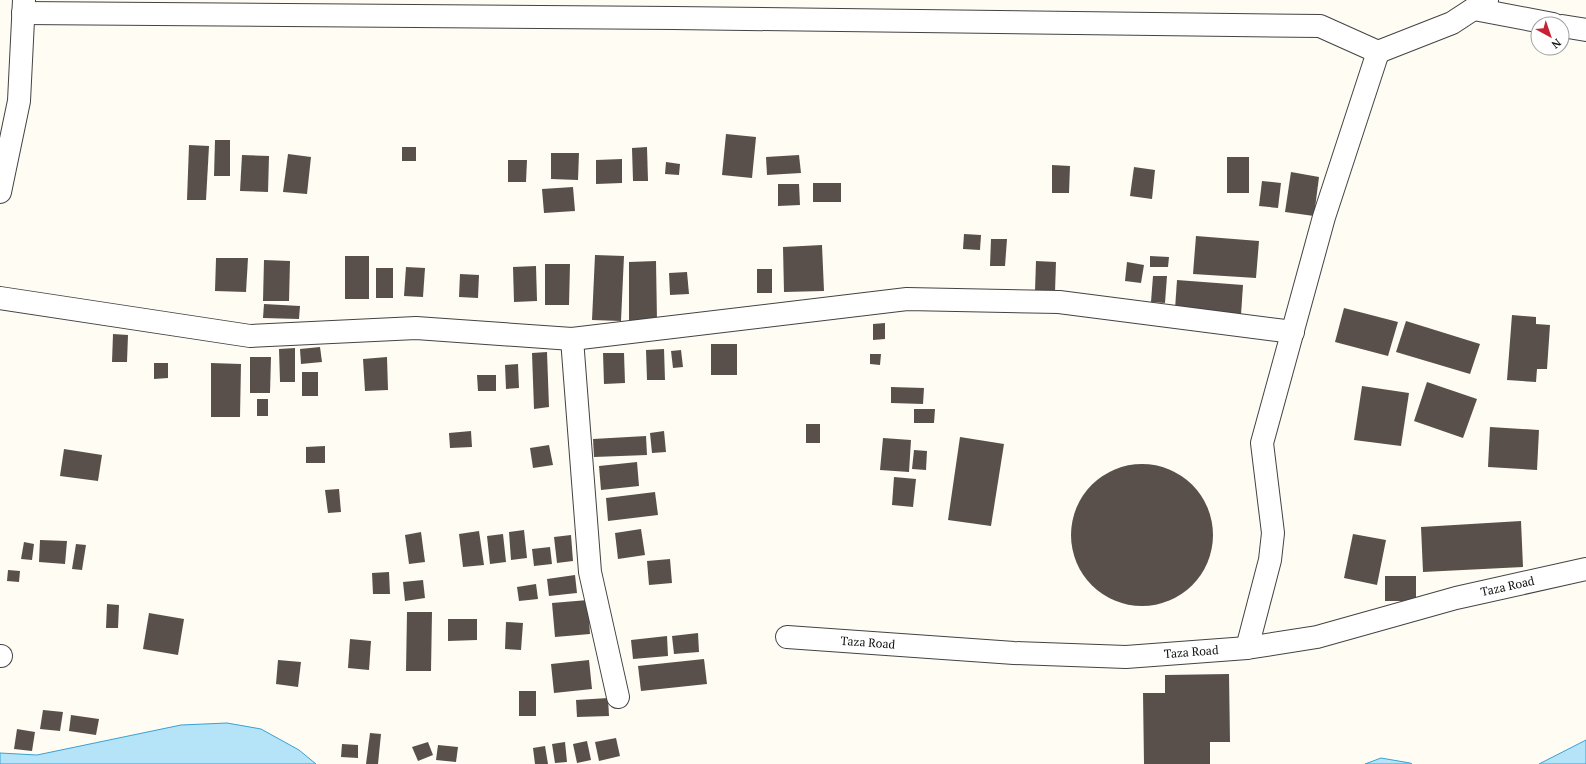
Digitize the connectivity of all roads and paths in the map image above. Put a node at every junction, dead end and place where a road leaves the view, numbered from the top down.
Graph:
1 (1480, 4) edge
2 (23, 6) edge
3 (608, 9) edge
4 (1530, 18) edge
5 (1570, 27) edge
6 (1586, 30) edge
7 (1378, 52) junction
8 (0, 192) edge
9 (0, 298) edge
10 (1292, 332) junction
11 (572, 339) junction
12 (1586, 569) edge
13 (788, 637) dead end
14 (1247, 648) junction
15 (618, 697) dead end

1 - 4 street
1 - 7 street
2 - 3 street
2 - 8 street
3 - 7 street
5 - 6 street
7 - 10 street
9 - 11 street
10 - 11 street
10 - 14 street
11 - 15 street
12 - 14 street, Taza Road
13 - 14 street, Taza Road

